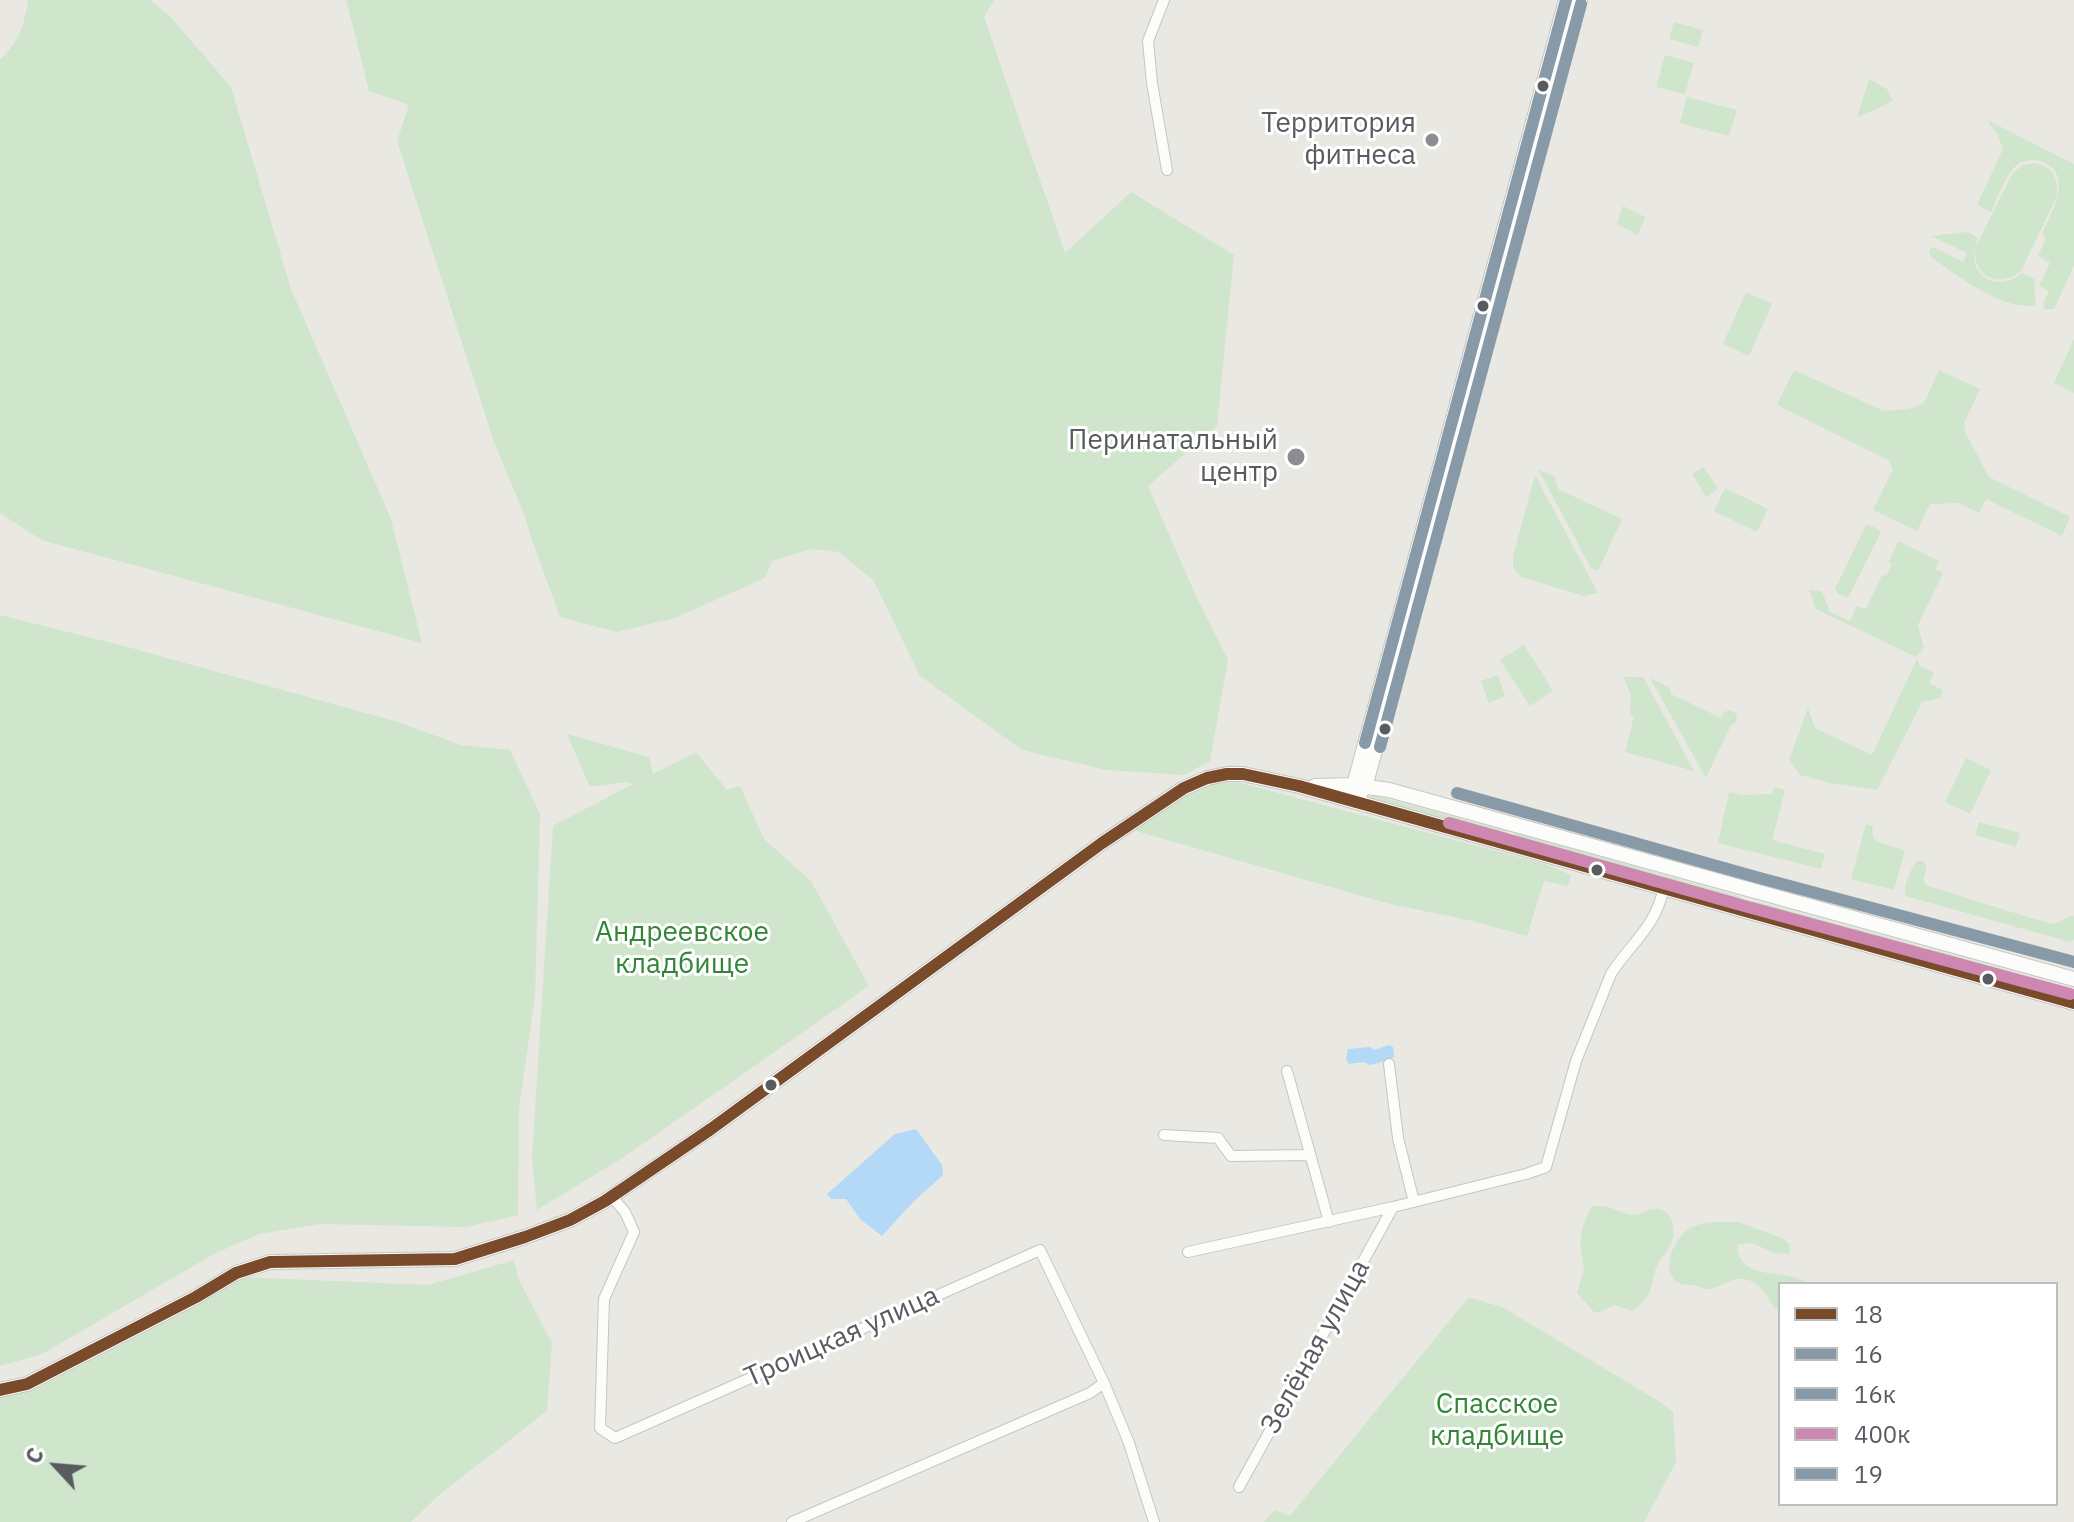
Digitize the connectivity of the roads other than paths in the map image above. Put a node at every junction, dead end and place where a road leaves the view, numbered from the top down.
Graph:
1 (1164, 0) edge
2 (1566, 0) edge
3 (1580, 0) edge
4 (1167, 170) dead end
5 (1367, 757) junction
6 (1329, 785) junction
7 (1299, 786) junction
8 (1389, 790) junction
9 (1358, 795) junction
10 (1664, 888) junction
11 (1752, 892) junction
12 (1747, 911) junction
13 (1921, 938) junction
14 (1914, 959) junction
15 (2074, 979) edge
16 (2074, 1003) edge
17 (1389, 1064) dead end
18 (1287, 1071) dead end
19 (1164, 1135) dead end
20 (1310, 1155) junction
21 (611, 1196) junction
22 (1414, 1202) junction
23 (1393, 1207) junction
24 (1329, 1222) junction
25 (1188, 1252) dead end
26 (1104, 1383) junction
27 (0, 1390) edge
28 (1239, 1487) dead end
29 (792, 1522) edge
30 (1154, 1522) edge

1 - 4 street
2 - 5 main road
3 - 5 main road
5 - 6 main road
5 - 8 main road
5 - 9 main road
6 - 7 main road
6 - 9 main road
7 - 9 main road
7 - 21 main road
8 - 9 main road
8 - 11 main road
9 - 10 main road
10 - 12 main road
10 - 22 street
11 - 12 street
11 - 13 main road
12 - 14 main road
13 - 14 street
13 - 15 main road
14 - 16 main road
17 - 22 street
18 - 20 street
19 - 20 street
20 - 24 street
21 - 26 street, Троицкая улица
21 - 27 main road
22 - 23 street
23 - 24 street
23 - 28 street, Зелёная улица
24 - 25 street
26 - 29 street
26 - 30 street, Троицкая улица

